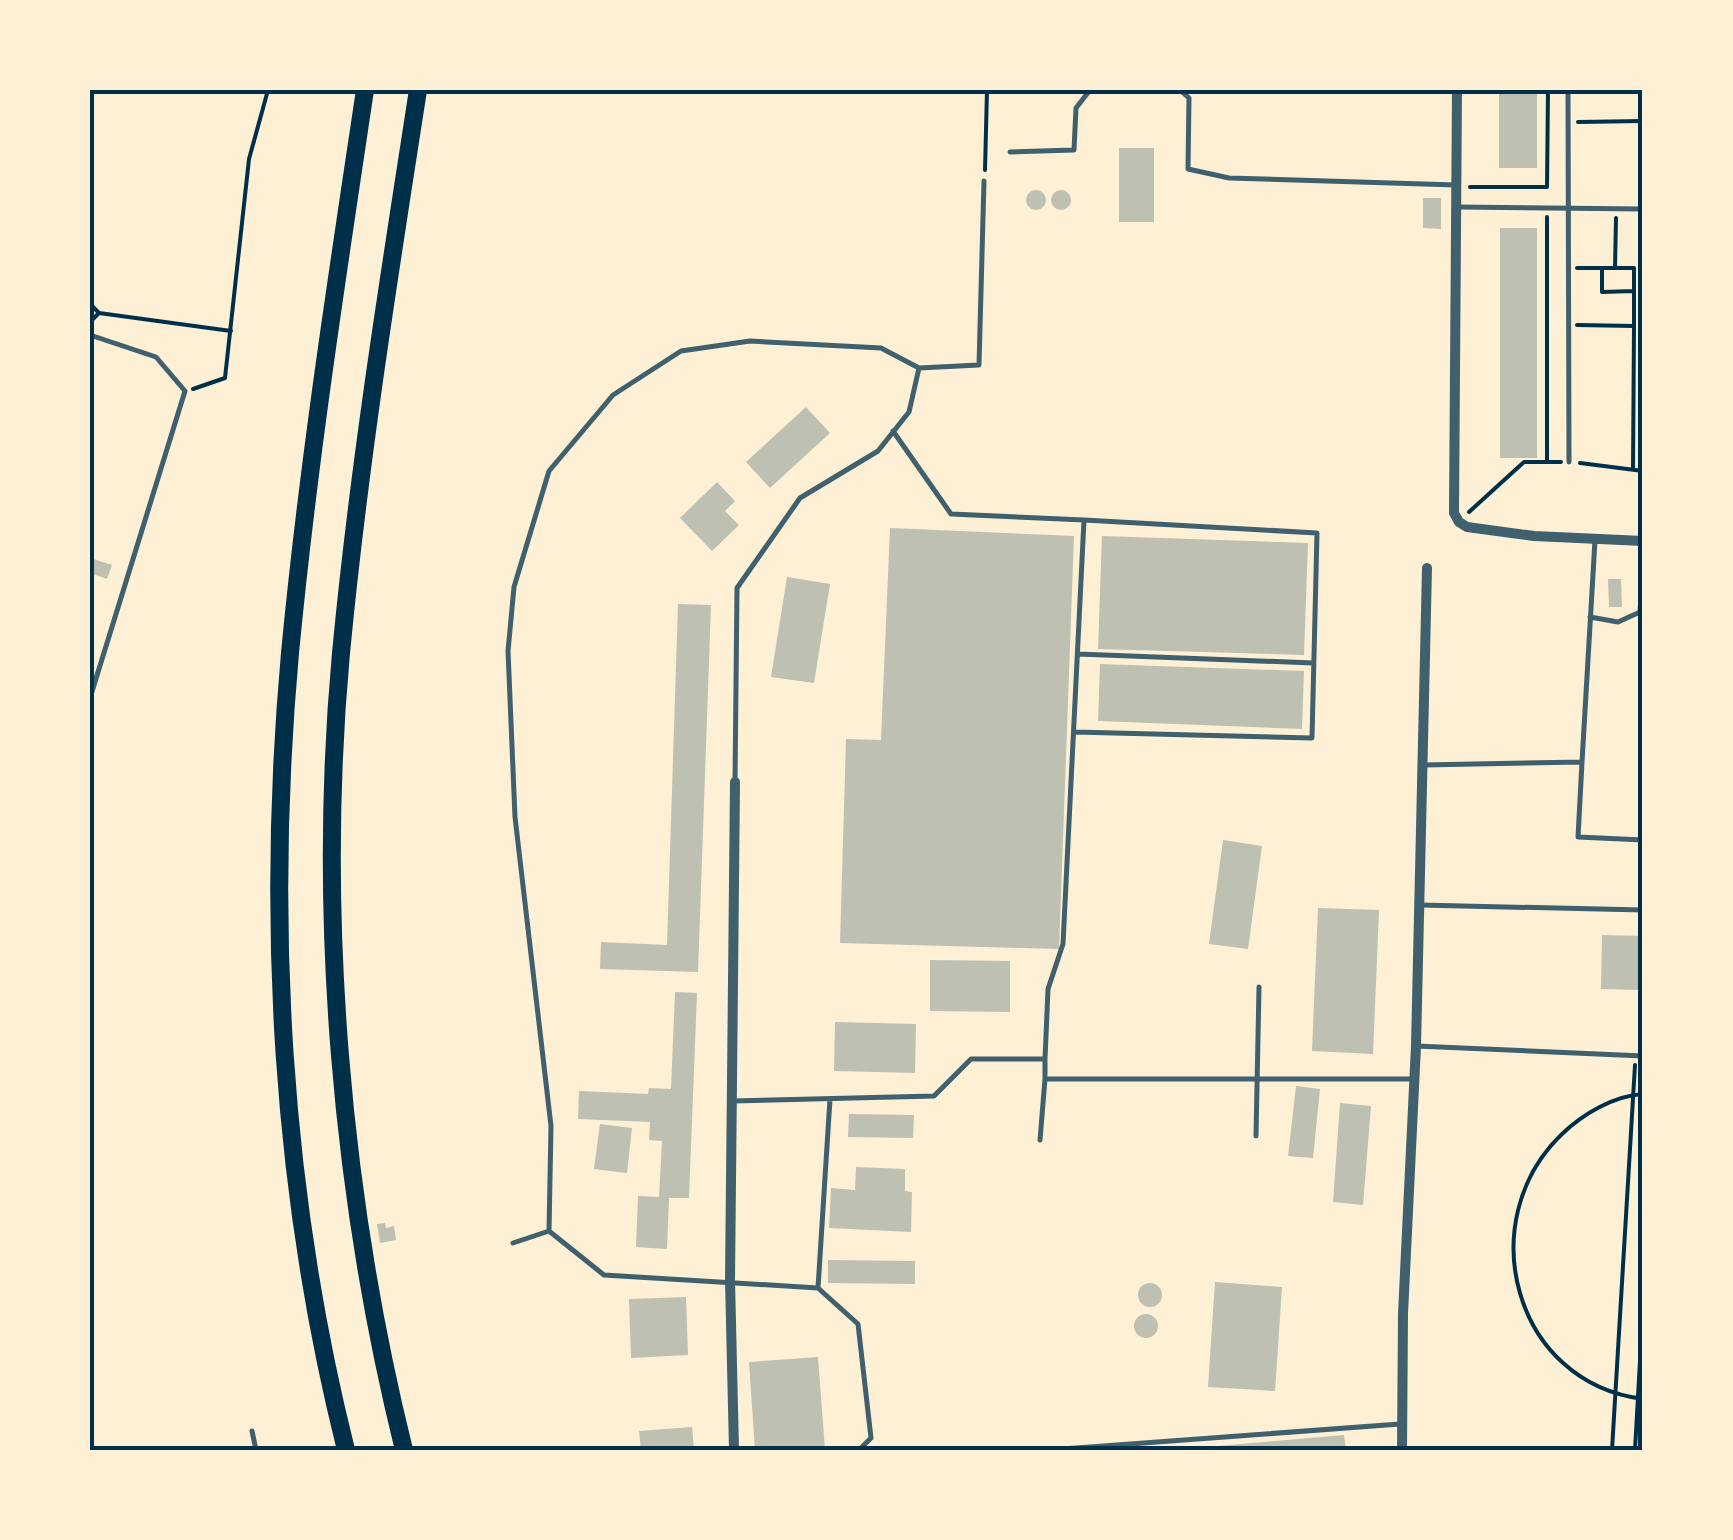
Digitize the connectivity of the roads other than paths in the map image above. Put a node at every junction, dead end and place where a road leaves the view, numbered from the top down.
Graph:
1 (365, 90) edge
2 (418, 90) edge
3 (1090, 90) edge
4 (1180, 90) edge
5 (1458, 90) edge
6 (1568, 90) edge
7 (1010, 152) dead end
8 (984, 181) road end
9 (1461, 186) junction
10 (1456, 206) junction
11 (1568, 208) junction
12 (1643, 209) edge
13 (90, 335) edge
14 (919, 368) junction
15 (894, 431) junction
16 (1569, 462) road end
17 (1084, 520) junction
18 (1595, 539) junction
19 (1643, 541) edge
20 (1428, 568) dead end
21 (1642, 582) edge
22 (1590, 618) junction
23 (1078, 654) junction
24 (1313, 662) junction
25 (90, 698) edge
26 (1075, 732) junction
27 (1582, 762) junction
28 (1423, 765) junction
29 (735, 782) joint
30 (1643, 840) edge
31 (1420, 904) junction
32 (1643, 910) edge
33 (1259, 987) dead end
34 (1416, 1046) junction
35 (1639, 1056) edge
36 (1045, 1059) junction
37 (1258, 1078) junction
38 (1045, 1079) junction
39 (1415, 1079) junction
40 (830, 1098) junction
41 (732, 1100) junction
42 (1256, 1136) dead end
43 (1040, 1140) dead end
44 (548, 1230) junction
45 (513, 1243) dead end
46 (730, 1280) junction
47 (818, 1288) junction
48 (1402, 1424) junction
49 (252, 1431) dead end
50 (256, 1450) edge
51 (346, 1450) edge
52 (404, 1450) edge
53 (734, 1450) edge
54 (859, 1450) edge
55 (1049, 1450) edge
56 (1402, 1450) edge

1 - 51 highway
2 - 52 highway
3 - 7 lane
4 - 9 lane
5 - 9 street
6 - 11 lane
8 - 14 lane
9 - 10 street
10 - 11 lane
10 - 18 street
11 - 12 lane
11 - 16 lane
13 - 25 lane
14 - 15 lane
14 - 44 lane
15 - 17 lane
15 - 29 lane
17 - 23 lane
17 - 24 lane
18 - 19 street
18 - 22 lane
20 - 28 street
21 - 22 lane
22 - 27 lane
23 - 24 lane
23 - 26 lane
24 - 26 lane
26 - 36 lane
27 - 28 lane
27 - 30 lane
28 - 31 street
29 - 41 street
31 - 32 lane
31 - 34 street
33 - 37 lane
34 - 35 lane
34 - 39 street
36 - 38 lane
36 - 40 lane
37 - 38 lane
37 - 39 lane
37 - 42 lane
38 - 43 lane
39 - 48 street
40 - 41 lane
40 - 47 lane
41 - 46 street
44 - 45 lane
44 - 46 lane
46 - 47 lane
46 - 53 street
47 - 54 lane
48 - 55 lane
48 - 56 street
49 - 50 lane

